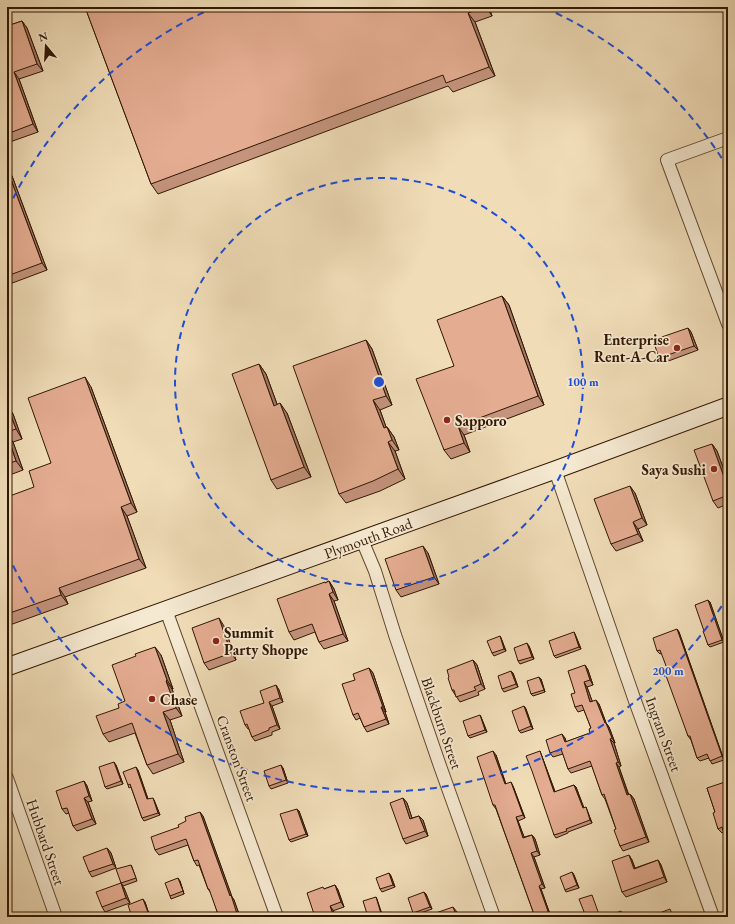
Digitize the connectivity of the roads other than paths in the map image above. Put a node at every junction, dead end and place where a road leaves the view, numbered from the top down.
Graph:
1 (728, 138) edge
2 (728, 324) edge
3 (728, 406) edge
4 (555, 470) junction
5 (362, 540) junction
6 (166, 610) junction
7 (7, 667) edge
8 (7, 778) edge
9 (56, 917) edge
10 (277, 917) edge
11 (494, 917) edge
12 (713, 917) edge

1 - 2 street
3 - 4 main road, Plymouth Road
4 - 5 main road, Plymouth Road
4 - 12 street, Ingram Street
5 - 6 main road, Plymouth Road
5 - 11 street, Blackburn Street
6 - 7 main road, Plymouth Road
6 - 10 street, Cranston Street
8 - 9 street, Hubbard Street

